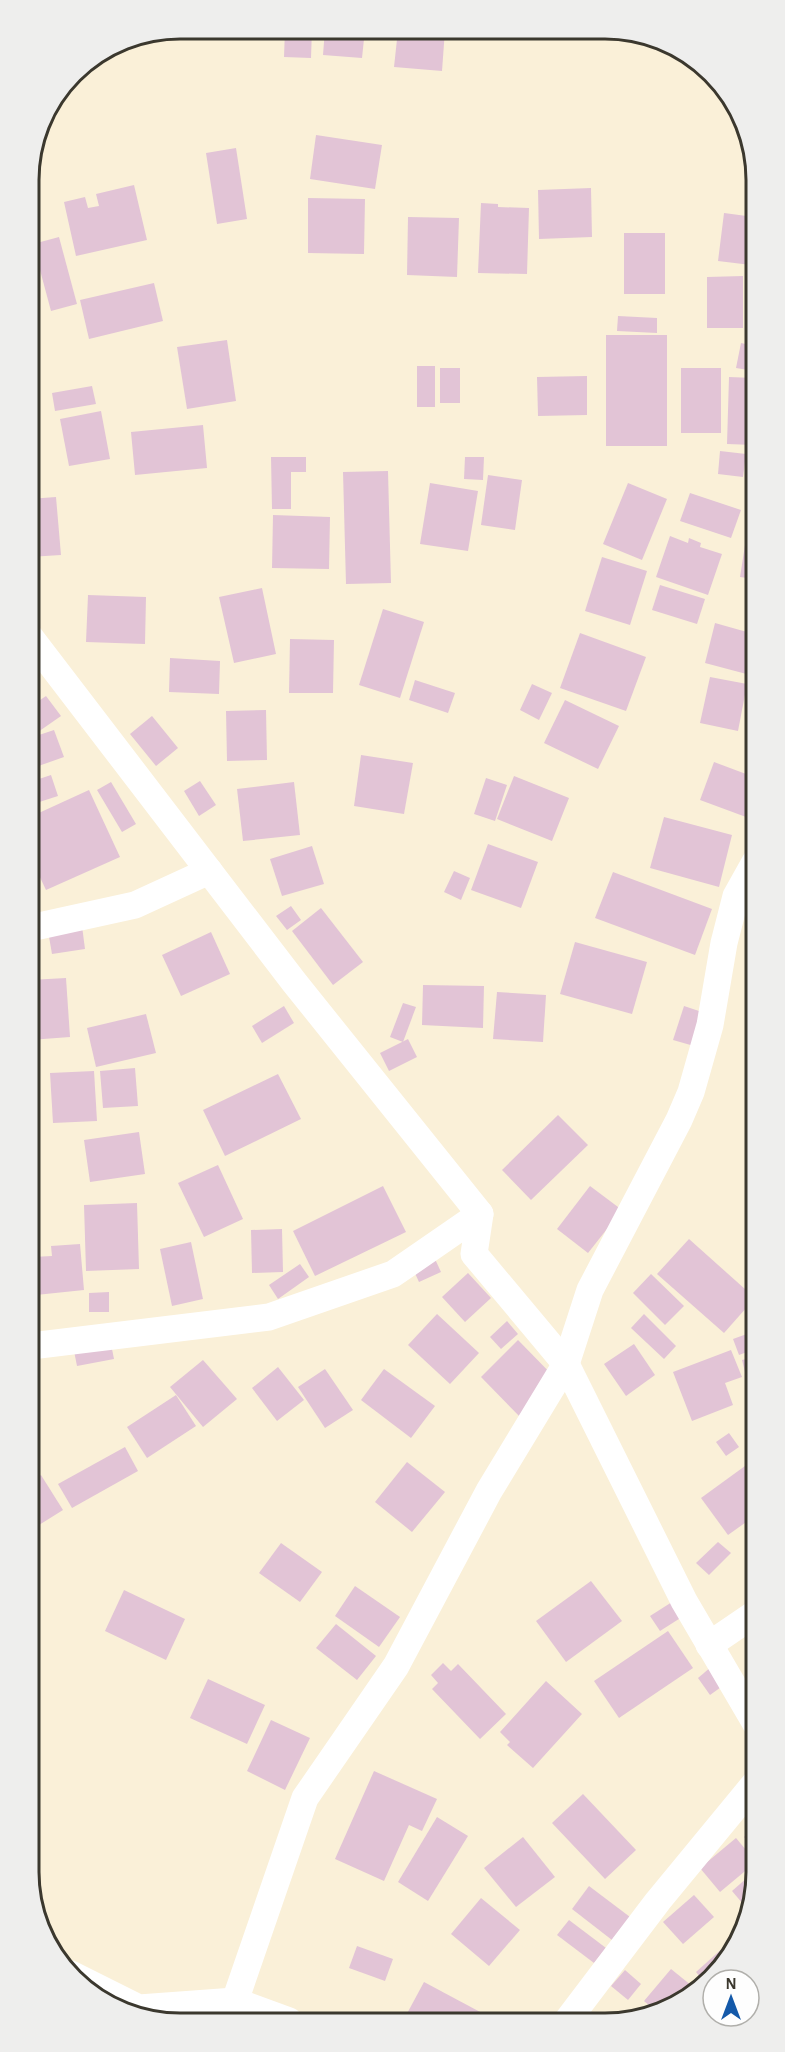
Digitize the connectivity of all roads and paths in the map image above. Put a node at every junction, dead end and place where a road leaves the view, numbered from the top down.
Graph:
1 (39, 649) edge
2 (209, 871) junction
3 (746, 878) edge
4 (39, 926) edge
5 (480, 1214) junction
6 (39, 1345) edge
7 (566, 1364) junction
8 (746, 1621) edge
9 (709, 1645) junction
10 (746, 1708) edge
11 (746, 1794) edge
12 (235, 2001) junction
13 (149, 2009) edge
14 (267, 2013) edge
15 (572, 2013) edge

1 - 2 street
2 - 4 street
2 - 5 street
3 - 7 street
5 - 6 street
5 - 7 street
7 - 9 street
7 - 12 street
8 - 9 street
9 - 10 street
11 - 15 street
12 - 13 street
12 - 14 street

